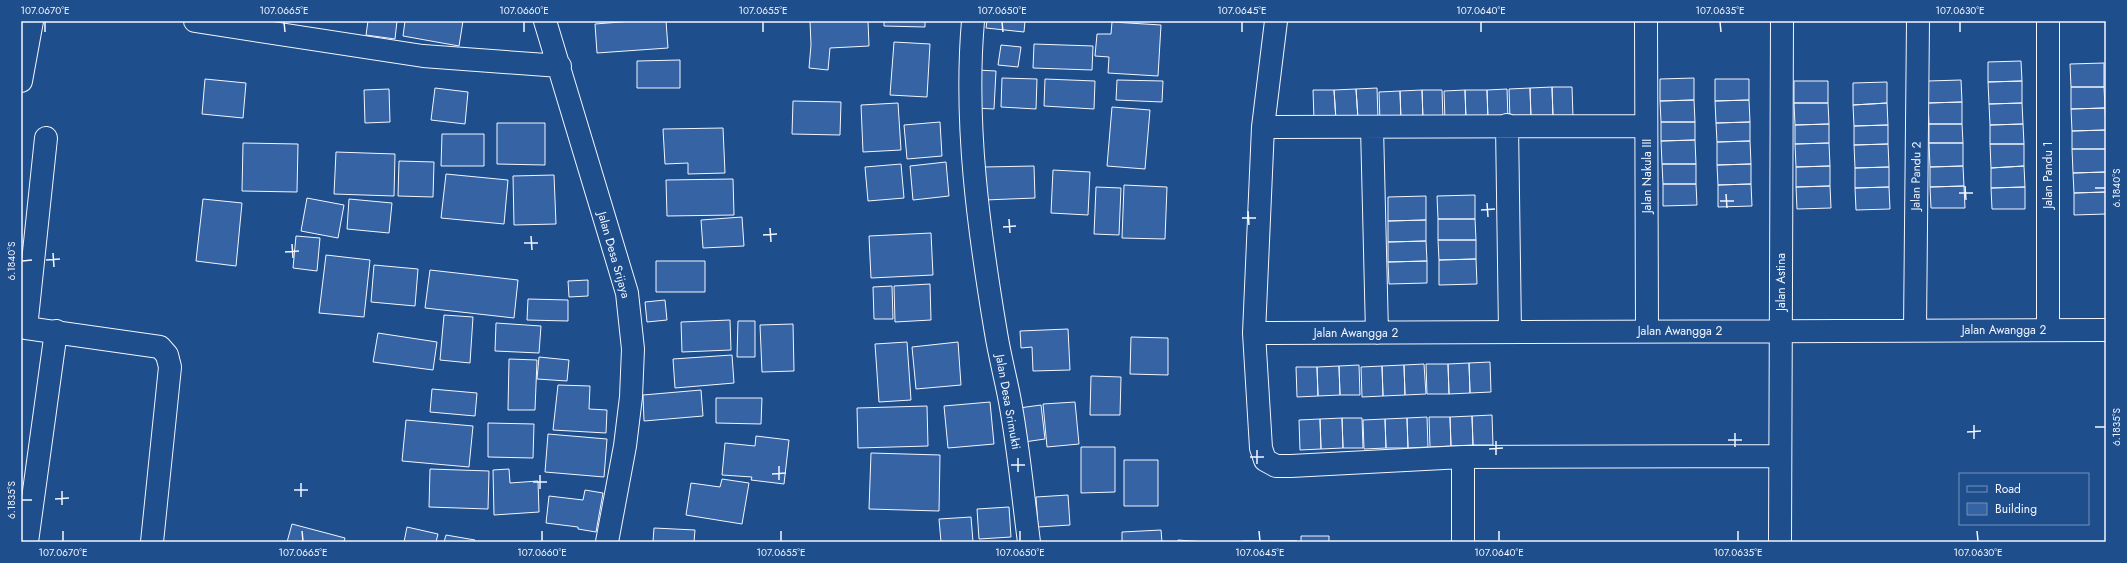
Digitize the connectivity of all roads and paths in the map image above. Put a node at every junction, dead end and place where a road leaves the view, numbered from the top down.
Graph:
1 (32, 21) edge
2 (195, 21) edge
3 (544, 21) edge
4 (973, 21) edge
5 (1276, 21) edge
6 (1646, 21) edge
7 (1782, 21) edge
8 (1918, 21) edge
9 (2048, 21) edge
10 (560, 66) junction
11 (21, 81) edge
12 (1507, 125) junction
13 (1646, 126) junction
14 (1263, 127) junction
15 (1372, 127) junction
16 (46, 138) dead end
17 (1915, 330) junction
18 (2048, 330) junction
19 (2106, 330) edge
20 (56, 331) junction
21 (1647, 331) junction
22 (1781, 331) junction
23 (1377, 332) junction
24 (1510, 332) junction
25 (1254, 333) junction
26 (1780, 456) junction
27 (1463, 457) junction
28 (27, 542) edge
29 (152, 542) edge
30 (607, 542) edge
31 (1029, 542) edge
32 (1463, 542) edge
33 (1780, 542) edge

1 - 11 street
2 - 10 street
3 - 10 street, Jalan Desa Srijaya
4 - 31 street, Jalan Desa Srimukti
5 - 14 street
6 - 13 street, Jalan Nakula III
7 - 22 street, Jalan Astina
8 - 17 street, Jalan Pandu 2
9 - 18 street, Jalan Pandu 1
10 - 30 street, Jalan Desa Srijaya
12 - 13 street
12 - 15 street
12 - 24 street
13 - 21 street, Jalan Nakula III
14 - 15 street
14 - 25 street
15 - 23 street
16 - 20 street
17 - 18 street, Jalan Awangga 2
17 - 22 street, Jalan Awangga 2
18 - 19 street, Jalan Awangga 2
20 - 28 street
20 - 29 street
21 - 22 street, Jalan Awangga 2
21 - 24 street, Jalan Awangga 2
22 - 26 street, Jalan Astina
23 - 24 street, Jalan Awangga 2
23 - 25 street, Jalan Awangga 2
25 - 27 street
26 - 27 street
26 - 33 street, Jalan Astina
27 - 32 street

